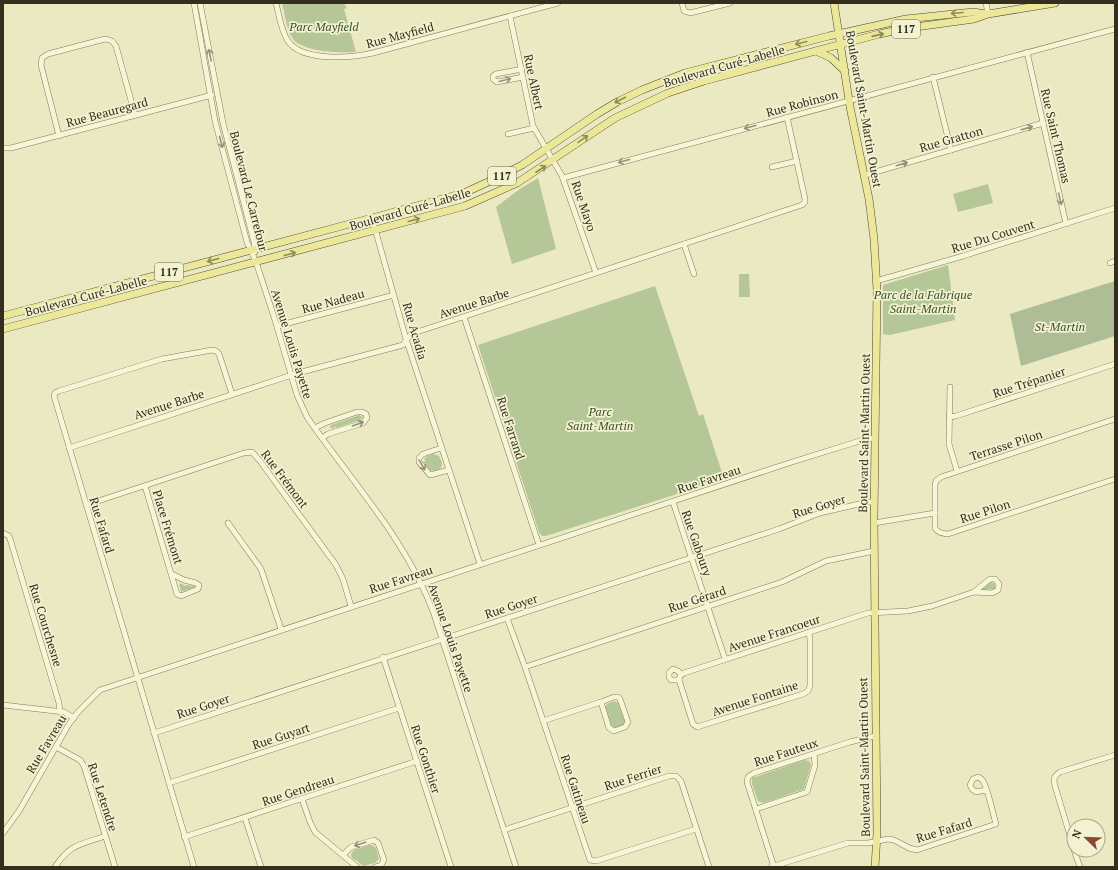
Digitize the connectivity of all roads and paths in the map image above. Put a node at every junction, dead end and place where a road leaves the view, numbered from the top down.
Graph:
1 (194, 3) edge
2 (200, 3) edge
3 (276, 3) edge
4 (558, 3) edge
5 (682, 3) edge
6 (730, 3) edge
7 (834, 3) edge
8 (986, 3) edge
9 (1054, 3) edge
10 (988, 14) junction
11 (510, 16) junction
12 (1115, 29) edge
13 (839, 34) junction
14 (840, 44) junction
15 (816, 51) junction
16 (1027, 52) junction
17 (522, 69) junction
18 (845, 71) junction
19 (523, 77) junction
20 (933, 77) junction
21 (217, 94) junction
22 (210, 95) junction
23 (850, 101) junction
24 (135, 115) junction
25 (787, 118) junction
26 (1043, 123) junction
27 (534, 128) junction
28 (508, 134) dead end
29 (59, 136) junction
30 (3, 148) edge
31 (546, 149) junction
32 (951, 150) junction
33 (553, 160) junction
34 (797, 161) junction
35 (772, 167) dead end
36 (865, 174) junction
37 (564, 178) junction
38 (1115, 208) edge
39 (372, 218) junction
40 (1066, 224) junction
41 (376, 231) junction
42 (684, 244) junction
43 (253, 250) junction
44 (256, 262) junction
45 (596, 273) junction
46 (694, 274) dead end
47 (876, 280) junction
48 (87, 294) junction
49 (394, 295) junction
50 (81, 309) junction
51 (3, 316) edge
52 (464, 317) junction
53 (277, 326) junction
54 (3, 329) edge
55 (406, 340) junction
56 (1115, 364) edge
57 (291, 375) junction
58 (950, 387) dead end
59 (232, 394) junction
60 (949, 416) junction
61 (1115, 419) edge
62 (315, 428) junction
63 (322, 438) junction
64 (875, 438) junction
65 (68, 448) junction
66 (441, 448) junction
67 (448, 470) junction
68 (957, 471) junction
69 (1115, 479) edge
70 (145, 486) junction
71 (673, 502) junction
72 (874, 502) junction
73 (86, 505) junction
74 (935, 513) junction
75 (228, 523) dead end
76 (874, 523) junction
77 (3, 533) edge
78 (539, 545) junction
79 (874, 551) junction
80 (691, 558) junction
81 (480, 564) junction
82 (172, 574) junction
83 (422, 583) junction
84 (974, 592) junction
85 (351, 606) junction
86 (708, 606) junction
87 (874, 613) junction
88 (507, 618) junction
89 (281, 629) junction
90 (809, 632) junction
91 (442, 639) junction
92 (384, 658) junction
93 (725, 659) junction
94 (525, 667) junction
95 (137, 677) junction
96 (680, 677) joint
97 (601, 702) junction
98 (3, 705) edge
99 (399, 708) junction
100 (60, 711) junction
101 (74, 718) junction
102 (543, 721) junction
103 (154, 733) junction
104 (875, 736) junction
105 (56, 747) junction
106 (814, 754) junction
107 (1115, 755) edge
108 (417, 761) junction
109 (169, 783) junction
110 (986, 790) dead end
111 (302, 798) junction
112 (572, 808) junction
113 (756, 809) junction
114 (245, 818) junction
115 (1066, 824) edge
116 (696, 829) junction
117 (504, 830) junction
118 (3, 833) edge
119 (105, 836) junction
120 (184, 837) junction
121 (876, 841) junction
122 (343, 855) junction
123 (55, 867) edge
124 (114, 867) edge
125 (194, 867) edge
126 (261, 867) edge
127 (357, 867) edge
128 (375, 867) edge
129 (451, 867) edge
130 (516, 867) edge
131 (709, 867) edge
132 (773, 867) edge
133 (875, 867) edge

1 - 22 street, Boulevard Le Carrefour
21 -> 2 street, Boulevard Le Carrefour
3 - 11 street, Rue Mayfield
4 - 11 street, Rue Mayfield
5 - 6 street
7 - 13 main road, Boulevard Saint-Martin Ouest
8 - 10 street
9 - 10 main road, Boulevard Curé-Labelle / 117
10 -> 13 main road, Boulevard Curé-Labelle / 117
14 -> 10 main road, Boulevard Curé-Labelle / 117
11 - 17 street, Rue Albert
12 - 16 street, Rue Robinson
13 - 14 main road, Boulevard Saint-Martin Ouest
13 -> 31 main road, Boulevard Curé-Labelle / 117
14 - 15 main road, Boulevard Curé-Labelle / 117
14 - 18 main road, Boulevard Saint-Martin Ouest
15 - 18 main road
33 -> 15 main road, Boulevard Curé-Labelle / 117
16 - 20 street, Rue Robinson
16 - 26 street, Rue Saint Thomas
17 - 19 street, Rue Albert
17 -> 19 street
18 - 23 main road, Boulevard Saint-Martin Ouest
19 - 27 street, Rue Albert
20 - 23 street, Rue Robinson
20 - 32 street
21 - 22 street, Rue Beauregard
21 - 43 street, Boulevard Le Carrefour
22 - 24 street, Rue Beauregard
22 -> 43 street, Boulevard Le Carrefour
23 - 25 street, Rue Robinson
23 - 36 main road, Boulevard Saint-Martin Ouest
24 - 29 street, Rue Beauregard
24 - 29 street
25 - 34 street, Avenue Barbe
25 -> 37 street, Rue Robinson
32 -> 26 street, Rue Gratton
26 -> 40 street, Rue Saint Thomas
27 - 28 street
27 - 31 street, Rue Albert
29 - 30 street, Rue Beauregard
31 - 33 street, Rue Mayo
31 - 39 main road, Boulevard Curé-Labelle / 117
36 -> 32 street, Rue Gratton
33 - 37 street, Rue Mayo
41 -> 33 main road, Boulevard Curé-Labelle / 117
34 - 35 street
34 - 42 street, Avenue Barbe
36 - 47 main road, Boulevard Saint-Martin Ouest
37 - 45 street, Rue Mayo
38 - 40 street, Rue Du Couvent
39 - 41 street, Rue Acadia
39 - 43 main road, Boulevard Curé-Labelle / 117
40 - 47 street, Rue Du Couvent
44 -> 41 main road, Boulevard Curé-Labelle / 117
41 - 49 street, Rue Acadia
42 - 45 street, Avenue Barbe
42 - 46 street
43 - 44 street, Boulevard Le Carrefour
43 -> 48 main road, Boulevard Curé-Labelle / 117
44 - 50 main road, Boulevard Curé-Labelle / 117
44 - 53 street, Avenue Louis Payette
45 - 52 street, Avenue Barbe
47 - 64 main road, Boulevard Saint-Martin Ouest
48 - 50 main road
48 - 51 main road, Boulevard Curé-Labelle / 117
49 - 53 street, Rue Nadeau
49 - 55 street, Rue Acadia
50 - 54 main road, Boulevard Curé-Labelle / 117
52 - 55 street, Avenue Barbe
52 - 78 street, Rue Farrand
53 - 57 street, Avenue Louis Payette
55 - 57 street, Avenue Barbe
55 - 66 street, Rue Acadia
56 - 60 street, Rue Trépanier
57 - 59 street, Avenue Barbe
57 - 62 street, Avenue Louis Payette
58 - 60 street
59 - 65 street, Avenue Barbe
59 - 65 street, Rue Fafard
60 - 68 street
61 - 68 street, Terrasse Pilon
62 - 63 street, Avenue Louis Payette
63 -> 62 street
63 - 83 street, Avenue Louis Payette
64 - 71 street, Rue Favreau
64 - 72 main road, Boulevard Saint-Martin Ouest
65 - 73 street, Rue Fafard
66 - 67 street, Rue Acadia
66 -> 67 street
67 - 81 street, Rue Acadia
68 - 74 street, Terrasse Pilon
69 - 74 street, Rue Pilon
70 - 73 street, Rue Frémont
70 - 82 street, Place Frémont
70 - 85 street, Rue Frémont
71 - 78 street, Rue Favreau
71 - 80 street, Rue Gaboury
72 - 76 main road, Boulevard Saint-Martin Ouest
72 - 80 street, Rue Goyer
73 - 95 street, Rue Fafard
74 - 76 street
75 - 89 street
76 - 79 main road, Boulevard Saint-Martin Ouest
77 - 100 street, Rue Courchesne
78 - 81 street, Rue Favreau
79 - 86 street, Rue Gérard
79 - 87 main road, Boulevard Saint-Martin Ouest
80 - 86 street, Rue Gaboury
80 - 88 street, Rue Goyer
81 - 83 street, Rue Favreau
82 - 82 street, Place Frémont
83 - 85 street, Rue Favreau
83 - 91 street, Avenue Louis Payette
84 - 84 street
84 - 87 street, Avenue Francoeur
85 - 89 street, Rue Favreau
86 - 93 street, Rue Gaboury
86 - 94 street, Rue Gérard
87 - 90 street, Avenue Francoeur
87 - 104 main road, Boulevard Saint-Martin Ouest
88 - 91 street, Rue Goyer
88 - 94 street, Rue Gatineau
89 - 95 street, Rue Favreau
90 - 93 street, Avenue Francoeur
90 - 96 street, Avenue Fontaine
91 - 92 street, Rue Goyer
91 - 117 street, Avenue Louis Payette
92 - 99 street, Rue Gonthier
92 - 103 street, Rue Goyer
93 - 96 street, Avenue Francoeur
94 - 102 street, Rue Gatineau
95 - 101 street, Rue Favreau
95 - 103 street, Rue Fafard
97 - 97 street
97 - 102 street
98 - 100 street
99 - 108 street, Rue Gonthier
99 - 109 street, Rue Guyart
100 - 101 street
101 - 105 street, Rue Favreau
102 - 112 street, Rue Gatineau
103 - 109 street, Rue Fafard
104 - 106 street, Rue Fauteux
104 - 121 main road, Boulevard Saint-Martin Ouest
105 - 118 street, Rue Favreau
105 - 119 street, Rue Letendre
106 - 113 street
106 - 113 street, Rue Fauteux
107 - 115 street
108 - 111 street, Rue Gendreau
108 - 129 street, Rue Gonthier
109 - 120 street, Rue Fafard
110 - 121 street, Rue Fafard
111 - 114 street, Rue Gendreau
111 - 122 street
112 - 116 street, Rue Ferrier
112 - 116 street, Rue Gatineau
112 - 117 street, Rue Ferrier
113 - 132 street, Rue Fauteux
114 - 120 street, Rue Gendreau
114 - 126 street
116 - 131 street, Rue Ferrier
117 - 130 street, Avenue Louis Payette
119 - 123 street
119 - 124 street, Rue Letendre
120 - 125 street, Rue Fafard
121 - 132 street, Rue Fafard
121 - 133 main road, Boulevard Saint-Martin Ouest
122 - 127 street
128 -> 122 street

